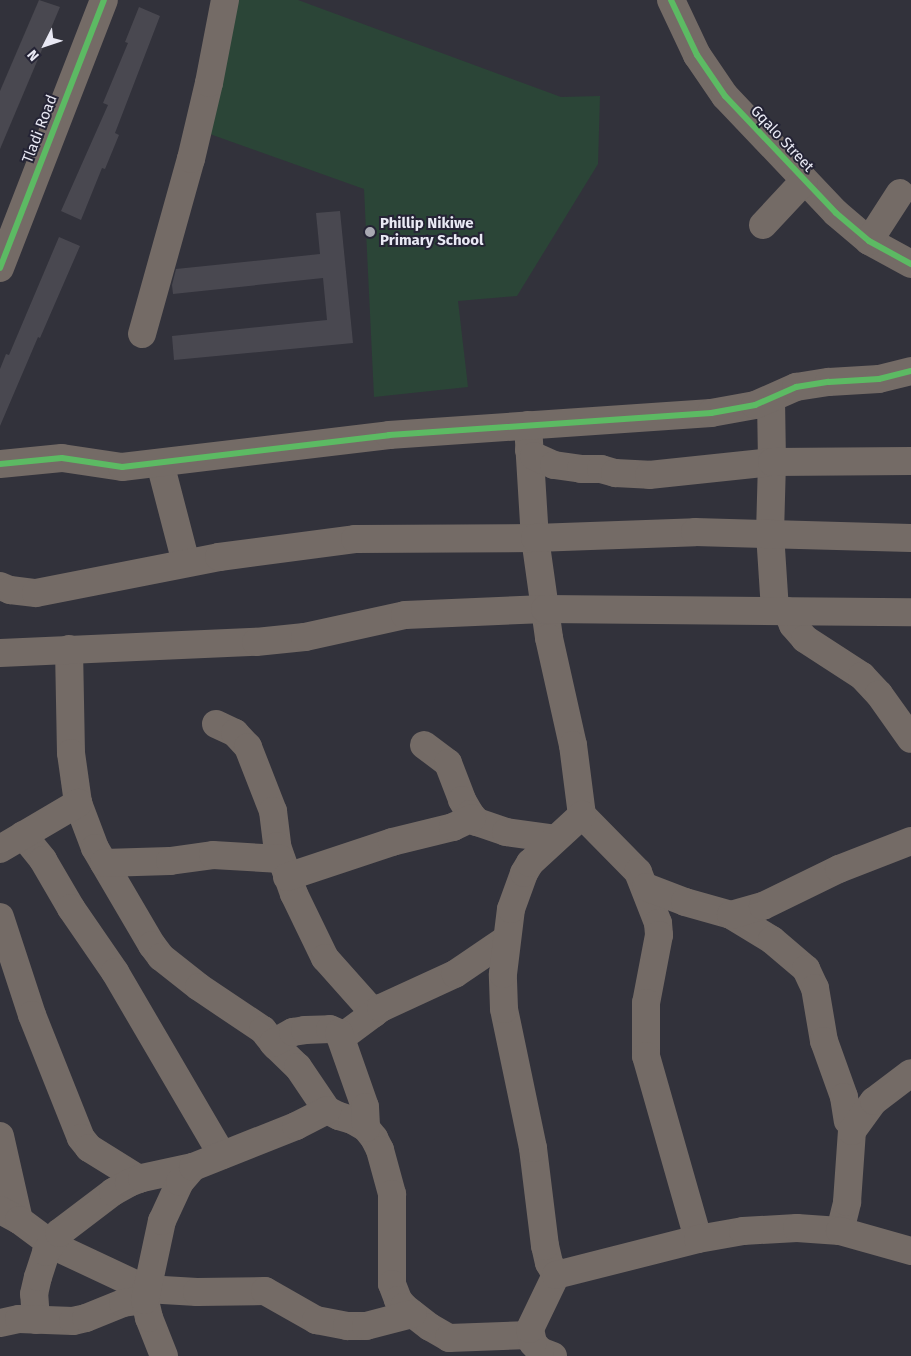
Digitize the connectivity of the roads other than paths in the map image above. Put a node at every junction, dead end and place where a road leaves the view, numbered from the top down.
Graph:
1 (104, 0) edge
2 (225, 0) edge
3 (671, 0) edge
4 (804, 181) junction
5 (900, 193) dead end
6 (763, 225) dead end
7 (869, 241) junction
8 (911, 264) edge
9 (0, 268) edge
10 (142, 334) dead end
11 (911, 371) edge
12 (771, 399) junction
13 (528, 438) junction
14 (911, 461) edge
15 (772, 462) junction
16 (160, 463) junction
17 (0, 464) edge
18 (770, 533) junction
19 (535, 538) junction
20 (911, 538) edge
21 (186, 563) junction
22 (0, 586) edge
23 (545, 609) junction
24 (781, 611) junction
25 (911, 612) edge
26 (69, 650) junction
27 (0, 653) edge
28 (216, 724) dead end
29 (911, 739) edge
30 (424, 745) dead end
31 (78, 803) junction
32 (582, 815) junction
33 (472, 818) junction
34 (23, 835) junction
35 (556, 840) junction
36 (911, 841) edge
37 (0, 849) edge
38 (104, 863) junction
39 (284, 868) junction
40 (646, 887) junction
41 (731, 915) junction
42 (0, 917) edge
43 (506, 940) junction
44 (374, 1013) junction
45 (342, 1037) junction
46 (273, 1042) junction
47 (911, 1073) edge
48 (327, 1110) junction
49 (848, 1121) dead end
50 (366, 1128) junction
51 (0, 1136) edge
52 (222, 1155) junction
53 (193, 1167) junction
54 (138, 1179) junction
55 (9, 1215) edge
56 (840, 1231) junction
57 (698, 1239) junction
58 (50, 1244) junction
59 (911, 1251) edge
60 (556, 1275) junction
61 (145, 1294) junction
62 (412, 1314) junction
63 (3, 1318) edge
64 (36, 1320) junction
65 (530, 1335) junction
66 (452, 1347) edge
67 (164, 1356) edge
68 (553, 1356) edge

1 - 9 street, Tladi Road
2 - 10 street
3 - 4 street, Gqalo Street
4 - 6 street
4 - 7 street, Gqalo Street
5 - 7 street
7 - 8 street, Gqalo Street
11 - 12 street
12 - 13 street
12 - 15 street
13 - 15 street
13 - 16 street
13 - 19 street
14 - 15 street
15 - 18 street
16 - 17 street
16 - 21 street
18 - 19 street
18 - 20 street
18 - 24 street
19 - 21 street
19 - 23 street
21 - 22 street
23 - 24 street
23 - 26 street
23 - 32 street
24 - 25 street
24 - 29 street
26 - 27 street
26 - 31 street
28 - 39 street
30 - 33 street
31 - 34 street
31 - 38 street
32 - 35 street
32 - 40 street
33 - 35 street
33 - 39 street
34 - 37 street
34 - 52 street
35 - 43 street
36 - 41 street
38 - 39 street
38 - 46 street
39 - 44 street
40 - 41 street
40 - 57 street
41 - 49 street
42 - 54 street
43 - 44 street
43 - 60 street
44 - 45 street
45 - 46 street
45 - 50 street
46 - 48 street
47 - 56 street
48 - 50 street
48 - 52 street
50 - 62 street
51 - 55 street
52 - 53 street
53 - 54 street
53 - 61 street
54 - 58 street
55 - 58 street
56 - 57 street
56 - 59 street
57 - 60 street
58 - 61 street
58 - 64 street
60 - 65 street
61 - 62 street
61 - 64 street
61 - 67 street
62 - 66 street
63 - 64 street
65 - 66 street
65 - 68 street

